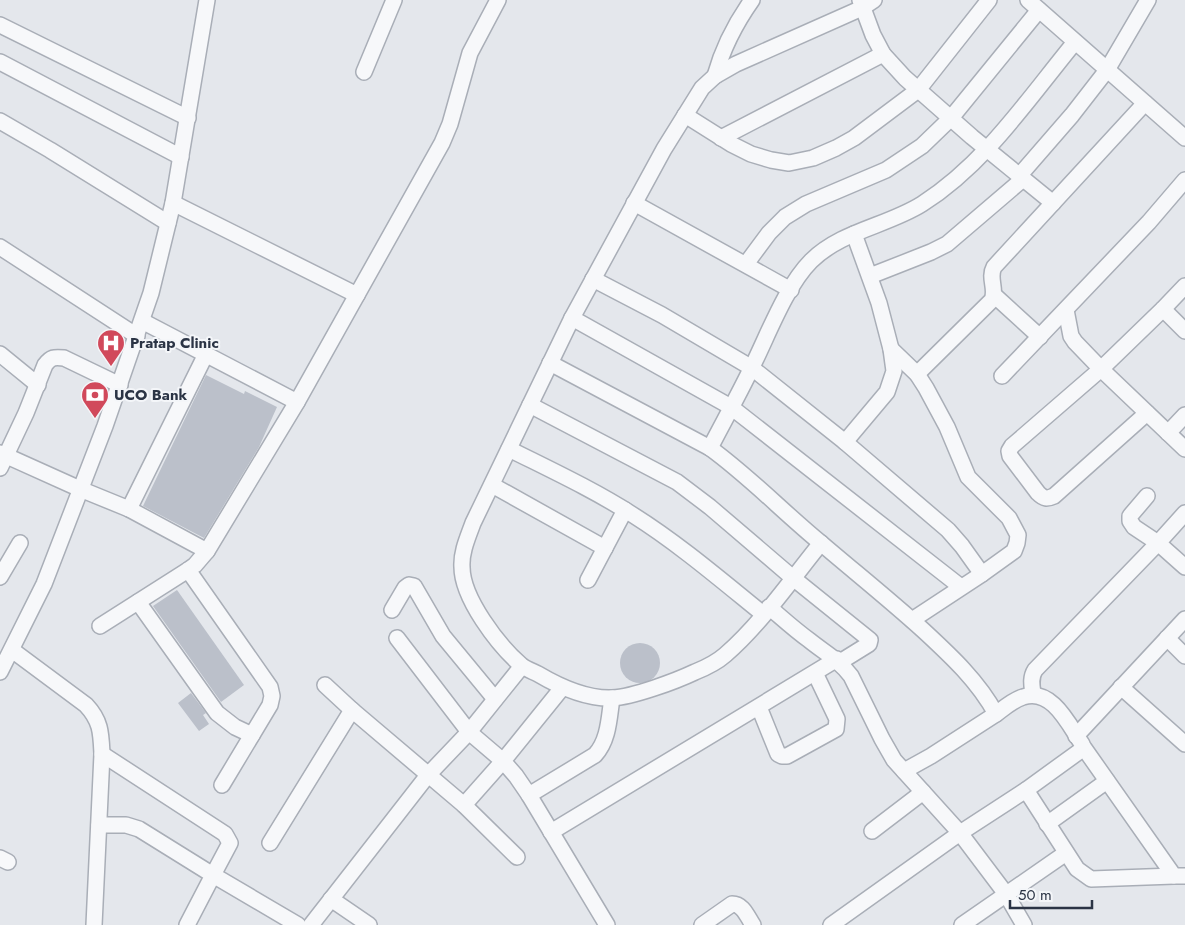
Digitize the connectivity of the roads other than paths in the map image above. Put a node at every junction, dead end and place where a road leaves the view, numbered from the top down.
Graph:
1 (207, 0) edge
2 (394, 0) edge
3 (498, 0) edge
4 (752, 0) edge
5 (989, 0) edge
6 (1148, 0) edge
7 (865, 3) edge
8 (1033, 5) edge
9 (0, 25) edge
10 (1075, 42) junction
11 (884, 54) junction
12 (0, 62) edge
13 (1107, 70) junction
14 (364, 72) dead end
15 (715, 76) junction
16 (918, 90) junction
17 (1145, 103) junction
18 (685, 115) junction
19 (188, 118) junction
20 (951, 118) junction
21 (0, 121) edge
22 (1183, 133) edge
23 (721, 138) junction
24 (987, 150) junction
25 (181, 157) junction
26 (1021, 178) junction
27 (1185, 180) edge
28 (173, 203) junction
29 (634, 203) junction
30 (1054, 203) junction
31 (168, 223) junction
32 (854, 234) junction
33 (0, 247) edge
34 (746, 264) junction
35 (870, 276) junction
36 (593, 279) junction
37 (1185, 286) edge
38 (791, 290) junction
39 (356, 295) junction
40 (994, 296) junction
41 (1163, 309) junction
42 (1066, 310) junction
43 (572, 318) junction
44 (142, 320) junction
45 (1185, 331) edge
46 (137, 336) junction
47 (1040, 337) junction
48 (890, 349) junction
49 (0, 354) edge
50 (206, 354) junction
51 (550, 363) junction
52 (752, 368) junction
53 (1101, 369) junction
54 (917, 374) junction
55 (1002, 376) dead end
56 (38, 385) junction
57 (120, 385) junction
58 (297, 402) junction
59 (530, 404) junction
60 (731, 407) junction
61 (1147, 413) junction
62 (1185, 415) edge
63 (1168, 432) junction
64 (845, 442) junction
65 (710, 448) junction
66 (510, 449) junction
67 (1185, 449) edge
68 (2, 459) edge
69 (492, 485) junction
70 (80, 489) junction
71 (1147, 496) dead end
72 (129, 508) junction
73 (625, 510) junction
74 (1185, 513) edge
75 (20, 543) dead end
76 (821, 543) junction
77 (1158, 543) junction
78 (605, 548) junction
79 (207, 551) junction
80 (1185, 567) edge
81 (188, 570) junction
82 (982, 574) junction
83 (0, 577) edge
84 (793, 578) junction
85 (588, 580) dead end
86 (961, 587) junction
87 (138, 602) junction
88 (392, 610) dead end
89 (766, 611) junction
90 (1185, 618) edge
91 (912, 620) junction
92 (100, 626) dead end
93 (397, 638) dead end
94 (1167, 638) junction
95 (12, 650) junction
96 (1185, 656) edge
97 (839, 661) junction
98 (522, 666) junction
99 (0, 672) edge
100 (814, 673) junction
101 (325, 685) dead end
102 (562, 688) junction
103 (1121, 688) junction
104 (1033, 694) junction
105 (612, 698) junction
106 (495, 699) junction
107 (759, 707) junction
108 (352, 710) junction
109 (996, 714) junction
110 (469, 732) junction
111 (252, 735) junction
112 (1080, 742) junction
113 (1185, 744) edge
114 (102, 754) junction
115 (503, 761) junction
116 (904, 771) junction
117 (428, 775) junction
118 (1107, 781) junction
119 (222, 785) dead end
120 (1026, 790) junction
121 (923, 792) junction
122 (529, 795) junction
123 (464, 805) junction
124 (1047, 824) junction
125 (99, 825) junction
126 (872, 831) dead end
127 (551, 832) junction
128 (960, 833) junction
129 (270, 843) dead end
130 (1066, 853) junction
131 (517, 857) dead end
132 (213, 875) junction
133 (1180, 876) edge
134 (1006, 894) junction
135 (331, 899) junction
136 (94, 925) edge
137 (187, 925) edge
138 (298, 925) edge
139 (311, 925) edge
140 (369, 925) edge
141 (607, 925) edge
142 (702, 925) edge
143 (753, 925) edge
144 (831, 925) edge
145 (962, 925) edge
146 (1024, 925) edge

1 - 19 street
2 - 14 street
3 - 39 street
4 - 15 street
5 - 16 street
6 - 13 street
7 - 11 street
7 - 15 street
8 - 10 street
8 - 20 street
9 - 19 street
10 - 13 street
10 - 24 street
11 - 16 street
11 - 23 street
12 - 25 street
13 - 17 street
13 - 26 street
15 - 18 street
16 - 20 street
16 - 23 street
17 - 22 street
17 - 30 street
18 - 23 street
18 - 29 street
19 - 25 street
20 - 24 street
20 - 34 street
21 - 31 street
24 - 26 street
24 - 32 street
25 - 28 street
26 - 30 street
26 - 35 street
27 - 42 street
28 - 31 street
28 - 39 street
29 - 34 street
29 - 36 street
30 - 40 street
31 - 44 street
32 - 35 street
32 - 38 street
33 - 46 street
34 - 38 street
35 - 48 street
36 - 43 street
36 - 52 street
37 - 41 street
38 - 52 street
39 - 58 street
40 - 47 street
40 - 54 street
41 - 45 street
41 - 53 street
42 - 47 street
42 - 53 street
43 - 51 street
43 - 60 street
44 - 46 street
44 - 50 street
46 - 57 street
47 - 55 street
48 - 54 street
48 - 64 street
49 - 56 street
50 - 58 street
50 - 72 street
51 - 59 street
51 - 65 street
52 - 60 street
52 - 64 street
53 - 61 street
53 - 61 street
54 - 82 street
56 - 57 street
56 - 68 street
57 - 70 street
58 - 79 street
59 - 66 street
59 - 84 street
60 - 65 street
60 - 86 street
61 - 63 street
62 - 63 street
63 - 67 street
64 - 82 street
65 - 76 street
66 - 69 street
66 - 73 street
68 - 70 street
69 - 78 street
69 - 98 street
70 - 72 street
70 - 95 street
71 - 77 street
72 - 79 street
73 - 78 street
73 - 89 street
74 - 77 street
75 - 83 street
76 - 84 street
76 - 91 street
77 - 80 street
77 - 104 street
78 - 85 street
79 - 81 street
81 - 87 street
81 - 111 street
82 - 86 street
84 - 89 street
84 - 97 street
86 - 91 street
87 - 92 street
87 - 111 street
88 - 106 street
89 - 97 street
89 - 105 street
90 - 94 street
91 - 109 street
93 - 110 street
94 - 96 street
94 - 103 street
95 - 99 street
95 - 114 street
97 - 100 street
97 - 116 street
98 - 102 street
98 - 106 street
100 - 107 street
100 - 107 street
101 - 108 street
102 - 105 street
102 - 115 street
103 - 112 street
103 - 113 street
104 - 109 street
104 - 112 street
105 - 122 street
106 - 110 street
107 - 127 street
108 - 117 street
108 - 129 street
109 - 116 street
110 - 115 street
110 - 117 street
111 - 119 street
112 - 118 street
112 - 120 street
114 - 125 street
114 - 132 street
115 - 122 street
115 - 123 street
116 - 121 street
117 - 123 street
117 - 135 street
118 - 124 street
118 - 133 street
120 - 124 street
120 - 128 street
121 - 126 street
121 - 128 street
122 - 127 street
123 - 131 street
124 - 130 street
125 - 132 street
125 - 136 street
127 - 141 street
128 - 134 street
128 - 144 street
130 - 133 street
130 - 134 street
132 - 137 street
132 - 138 street
134 - 145 street
134 - 146 street
135 - 139 street
135 - 140 street
142 - 143 street

